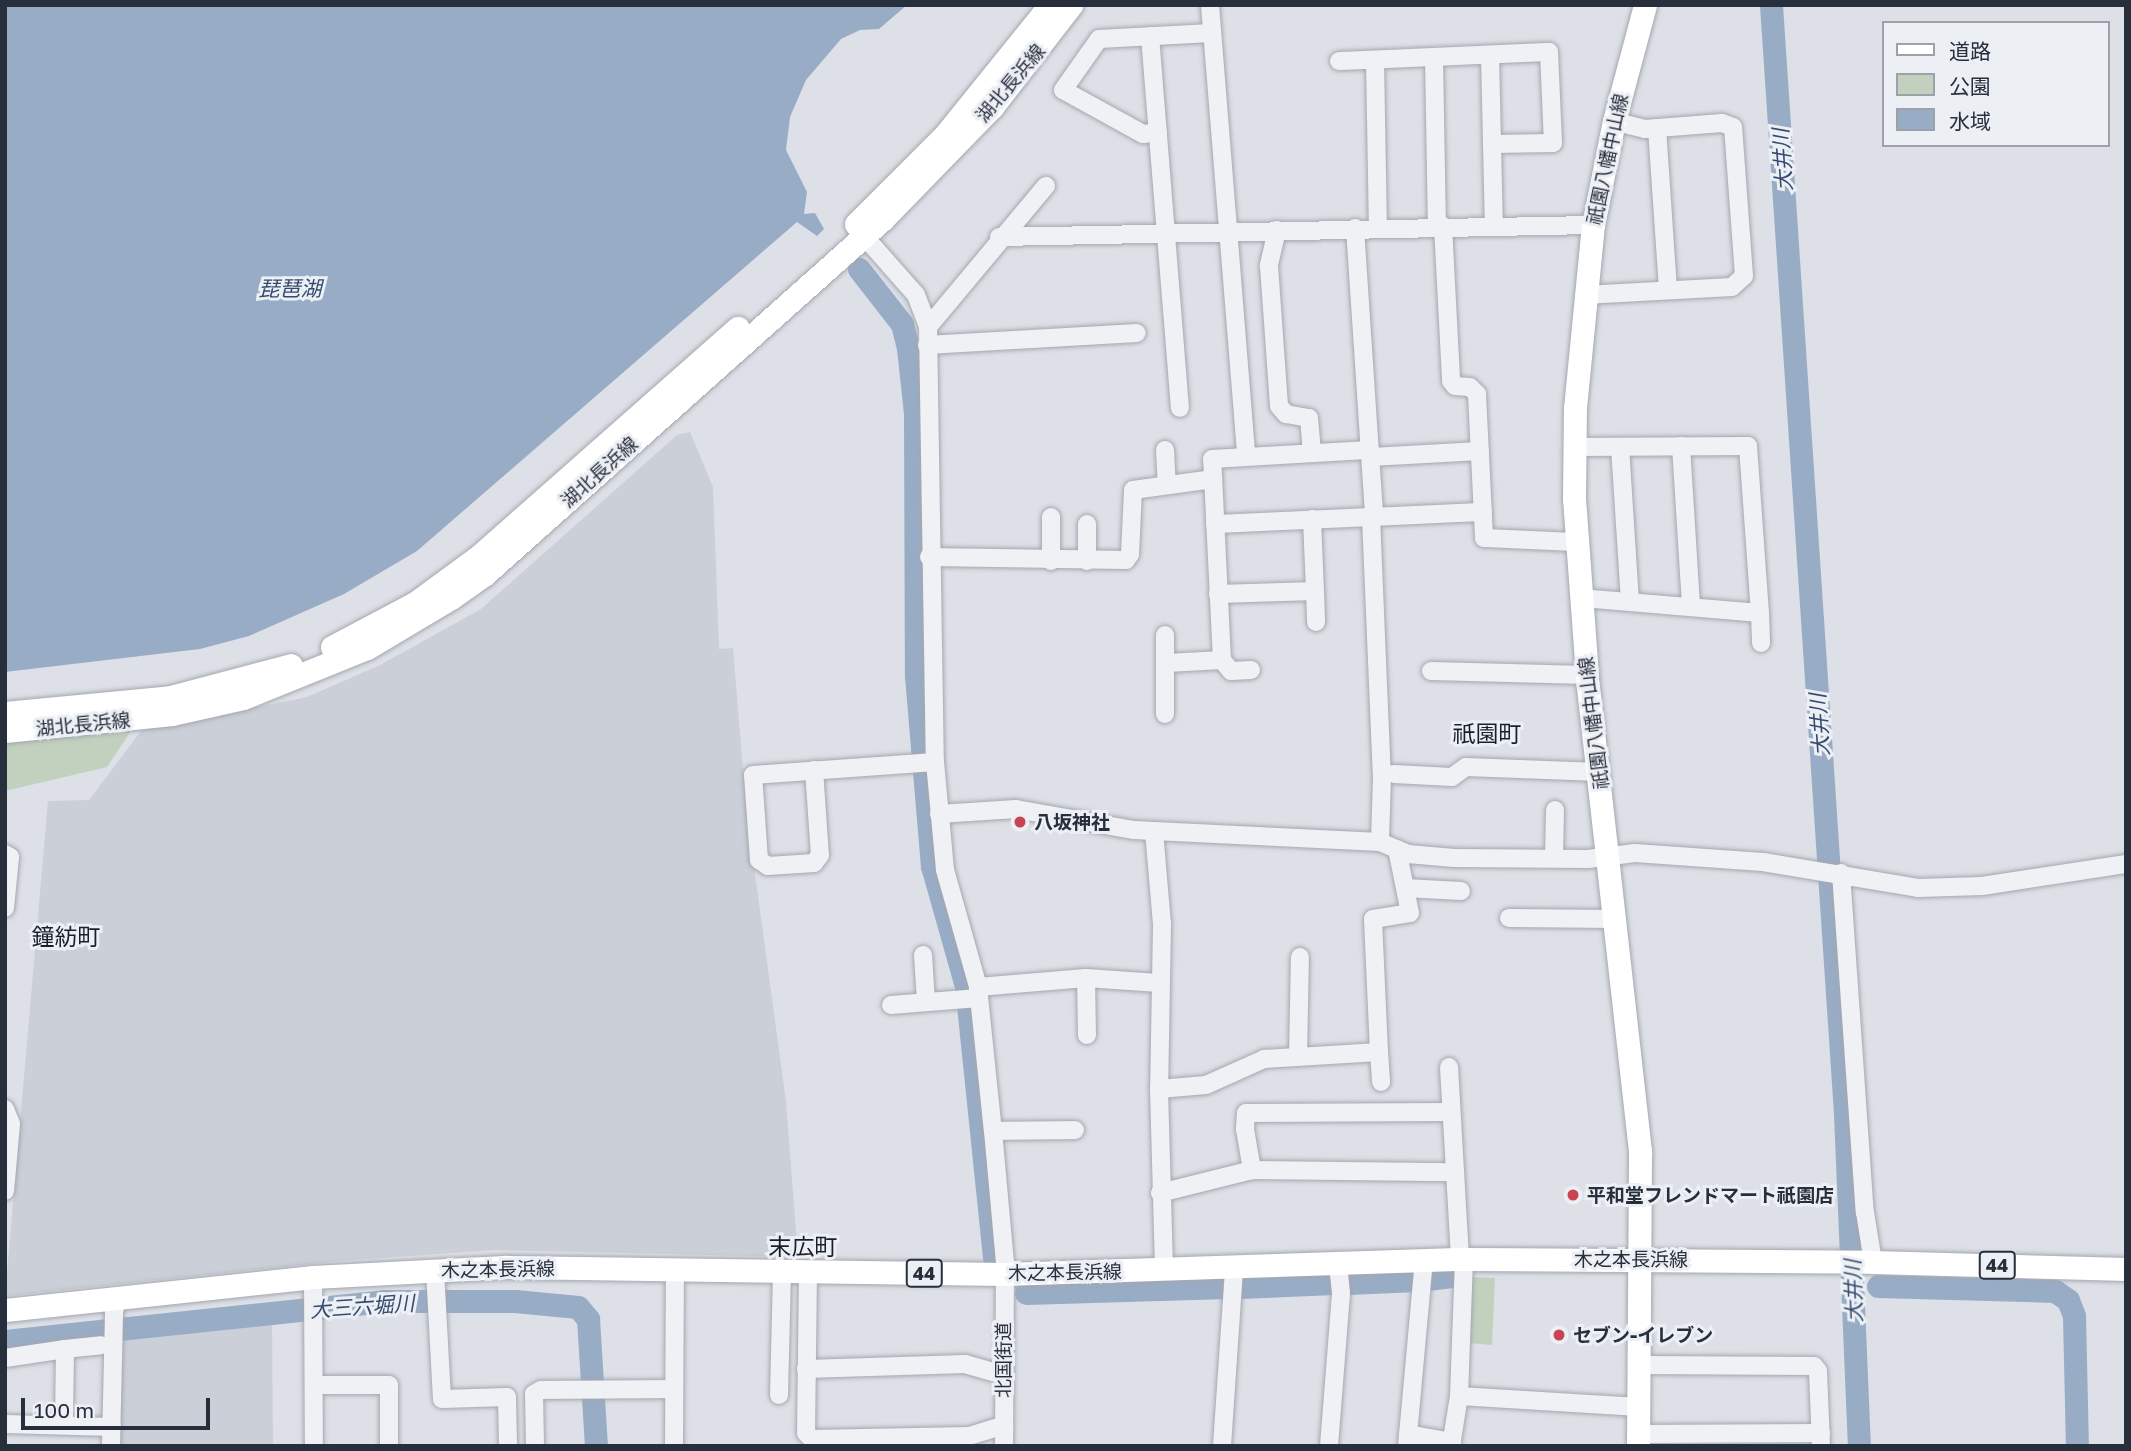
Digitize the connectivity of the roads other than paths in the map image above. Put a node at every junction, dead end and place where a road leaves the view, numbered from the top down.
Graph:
1 (1050, 5) edge
2 (1071, 5) edge
3 (1210, 5) edge
4 (1645, 5) edge
5 (1212, 33) junction
6 (1150, 36) junction
7 (1490, 55) junction
8 (1434, 58) junction
9 (1375, 60) junction
10 (1339, 61) dead end
11 (1614, 121) junction
12 (1657, 128) junction
13 (1158, 132) junction
14 (1492, 144) junction
15 (1046, 186) dead end
16 (1494, 225) junction
17 (1593, 225) junction
18 (1440, 226) junction
19 (1378, 227) junction
20 (1355, 228) junction
21 (1277, 230) junction
22 (859, 231) junction
23 (1224, 232) junction
24 (1165, 233) junction
25 (999, 237) junction
26 (1668, 290) junction
27 (1584, 295) junction
28 (1137, 332) dead end
29 (928, 336) junction
30 (1180, 408) dead end
31 (1681, 446) junction
32 (1574, 447) junction
33 (1620, 447) junction
34 (1165, 450) dead end
35 (1480, 451) junction
36 (1312, 453) junction
37 (1371, 453) junction
38 (1246, 456) junction
39 (1213, 479) junction
40 (1167, 485) junction
41 (1483, 512) junction
42 (1051, 517) dead end
43 (1372, 517) junction
44 (1312, 519) junction
45 (1087, 524) dead end
46 (1215, 524) junction
47 (1576, 542) junction
48 (929, 556) junction
49 (1051, 561) junction
50 (1087, 561) junction
51 (1315, 591) junction
52 (1218, 594) junction
53 (1580, 597) junction
54 (1630, 601) junction
55 (1691, 606) junction
56 (1759, 613) junction
57 (1316, 622) dead end
58 (1165, 635) dead end
59 (1761, 643) dead end
60 (1222, 660) junction
61 (1167, 663) junction
62 (1251, 670) dead end
63 (1431, 671) dead end
64 (1587, 675) junction
65 (5, 713) edge
66 (1166, 713) dead end
67 (5, 731) edge
68 (927, 762) junction
69 (814, 770) junction
70 (1599, 772) junction
71 (1394, 774) dead end
72 (1555, 810) dead end
73 (939, 814) junction
74 (1154, 831) junction
75 (1380, 842) junction
76 (1397, 849) junction
77 (5, 854) edge
78 (1554, 858) junction
79 (1609, 858) junction
80 (2126, 864) edge
81 (1832, 872) junction
82 (1405, 888) junction
83 (1461, 891) dead end
84 (5, 908) edge
85 (1509, 918) dead end
86 (1616, 919) junction
87 (923, 955) dead end
88 (1300, 957) dead end
89 (1086, 978) junction
90 (1159, 983) junction
91 (974, 996) junction
92 (926, 1002) junction
93 (891, 1005) dead end
94 (1087, 1035) dead end
95 (1379, 1052) junction
96 (1298, 1057) junction
97 (1449, 1067) dead end
98 (1381, 1082) dead end
99 (1159, 1088) junction
100 (5, 1109) edge
101 (1451, 1112) junction
102 (1075, 1130) dead end
103 (993, 1132) junction
104 (7, 1151) edge
105 (1252, 1170) junction
106 (1455, 1172) junction
107 (5, 1191) edge
108 (1160, 1194) junction
109 (1424, 1259) junction
110 (1462, 1259) junction
111 (1641, 1259) junction
112 (1871, 1262) junction
113 (1338, 1264) junction
114 (1234, 1268) junction
115 (2126, 1269) edge
116 (1164, 1270) junction
117 (674, 1272) junction
118 (782, 1272) junction
119 (808, 1272) junction
120 (1004, 1274) junction
121 (436, 1279) junction
122 (313, 1286) junction
123 (118, 1297) junction
124 (5, 1310) edge
125 (107, 1341) junction
126 (65, 1349) junction
127 (5, 1358) edge
128 (1640, 1365) junction
129 (806, 1369) junction
130 (1003, 1375) junction
131 (315, 1385) junction
132 (674, 1389) junction
133 (779, 1395) dead end
134 (1459, 1396) junction
135 (1639, 1408) junction
136 (5, 1424) edge
137 (64, 1424) junction
138 (1003, 1425) junction
139 (112, 1427) junction
140 (1821, 1439) edge
141 (1408, 1440) edge
142 (1638, 1440) edge
143 (1452, 1444) edge
144 (111, 1446) edge
145 (314, 1446) edge
146 (389, 1446) edge
147 (508, 1446) edge
148 (536, 1446) edge
149 (674, 1446) edge
150 (1004, 1446) edge
151 (1222, 1446) edge
152 (1329, 1446) edge

1 - 22 main road, 湖北長浜線
2 - 22 main road, 湖北長浜線
3 - 5 street
4 - 11 main road, 祇園八幡中山線
5 - 6 street
5 - 23 street
6 - 13 street
6 - 13 street
7 - 8 street
7 - 14 street
7 - 14 street
8 - 9 street
8 - 18 street
9 - 10 street
9 - 19 street
11 - 12 street
11 - 17 main road, 祇園八幡中山線
12 - 26 street
12 - 26 street
13 - 24 street
14 - 16 street
15 - 25 street
16 - 17 street
16 - 18 street
17 - 27 main road, 祇園八幡中山線
18 - 19 street
18 - 35 street
19 - 20 street
20 - 21 street
20 - 37 street
21 - 23 street
21 - 36 street
22 - 29 street
22 - 65 main road, 湖北長浜線
22 - 67 main road, 湖北長浜線
23 - 24 street
23 - 38 street
24 - 25 street
24 - 30 street
25 - 29 street
26 - 27 street
27 - 32 main road, 祇園八幡中山線
28 - 29 street
29 - 48 street, 北国街道
31 - 33 street
31 - 55 street
31 - 56 street
32 - 33 street
32 - 47 main road, 祇園八幡中山線
33 - 54 street
34 - 40 street
35 - 37 street
35 - 41 street
36 - 37 street
36 - 38 street
37 - 43 street
38 - 39 street
39 - 40 street
39 - 46 street
40 - 50 street
41 - 43 street
41 - 47 street
42 - 49 street
43 - 44 street
43 - 75 street
44 - 46 street
44 - 51 street
45 - 50 street
46 - 52 street
47 - 53 main road, 祇園八幡中山線
48 - 49 street
48 - 68 street, 北国街道
49 - 50 street
51 - 52 street
51 - 57 street
52 - 60 street
53 - 54 street
53 - 64 main road, 祇園八幡中山線
54 - 55 street
55 - 56 street
56 - 59 street
58 - 61 street
60 - 61 street
60 - 62 street
61 - 66 street
63 - 64 street
64 - 70 main road, 祇園八幡中山線
68 - 69 street
68 - 73 street, 北国街道
69 - 69 street
70 - 71 street
70 - 79 main road, 祇園八幡中山線
72 - 78 street
73 - 74 street
73 - 91 street, 北国街道
74 - 75 street
74 - 90 street
75 - 76 street
76 - 78 street
76 - 82 street
77 - 84 street
78 - 79 street
79 - 81 street
79 - 86 main road, 祇園八幡中山線
80 - 81 street
81 - 112 street
82 - 83 street
82 - 95 street
85 - 86 street
86 - 111 main road, 祇園八幡中山線
87 - 92 street
88 - 96 street
89 - 90 street
89 - 91 street
89 - 94 street
90 - 99 street
91 - 92 street
91 - 103 street, 北国街道
92 - 93 street
95 - 96 street
95 - 98 street
96 - 99 street
97 - 101 street
99 - 108 street
100 - 104 street
101 - 105 street
101 - 106 street
102 - 103 street
103 - 120 street, 北国街道
104 - 107 street
105 - 106 street
105 - 108 street
106 - 110 street
108 - 116 street
109 - 110 main road, 木之本長浜線 / 44
109 - 113 main road, 木之本長浜線 / 44
109 - 141 street
110 - 111 main road, 木之本長浜線 / 44
110 - 134 street
111 - 112 main road, 木之本長浜線 / 44
111 - 128 main road, 祇園八幡中山線
112 - 115 main road, 木之本長浜線 / 44
113 - 114 main road, 木之本長浜線 / 44
113 - 152 street
114 - 116 main road, 木之本長浜線 / 44
114 - 151 street
116 - 120 main road, 木之本長浜線 / 44
117 - 118 main road, 木之本長浜線 / 44
117 - 121 main road, 木之本長浜線 / 44
117 - 132 street
118 - 119 main road, 木之本長浜線 / 44
118 - 133 street
119 - 120 main road, 木之本長浜線 / 44
119 - 129 street
120 - 130 street, 北国街道
121 - 122 main road, 木之本長浜線 / 44
121 - 147 street
122 - 123 main road, 木之本長浜線 / 44
122 - 131 street
123 - 124 main road, 木之本長浜線 / 44
123 - 125 street
125 - 126 street
125 - 139 street
126 - 127 street
126 - 137 street
128 - 135 main road, 祇園八幡中山線
128 - 140 street
129 - 130 street
129 - 138 street
130 - 138 street, 北国街道
131 - 145 street
131 - 146 street
132 - 148 street
132 - 149 street
134 - 135 street
134 - 143 street
135 - 142 main road, 祇園八幡中山線
136 - 137 street
137 - 139 street
138 - 150 street, 北国街道
139 - 144 street
140 - 142 street
141 - 143 street

